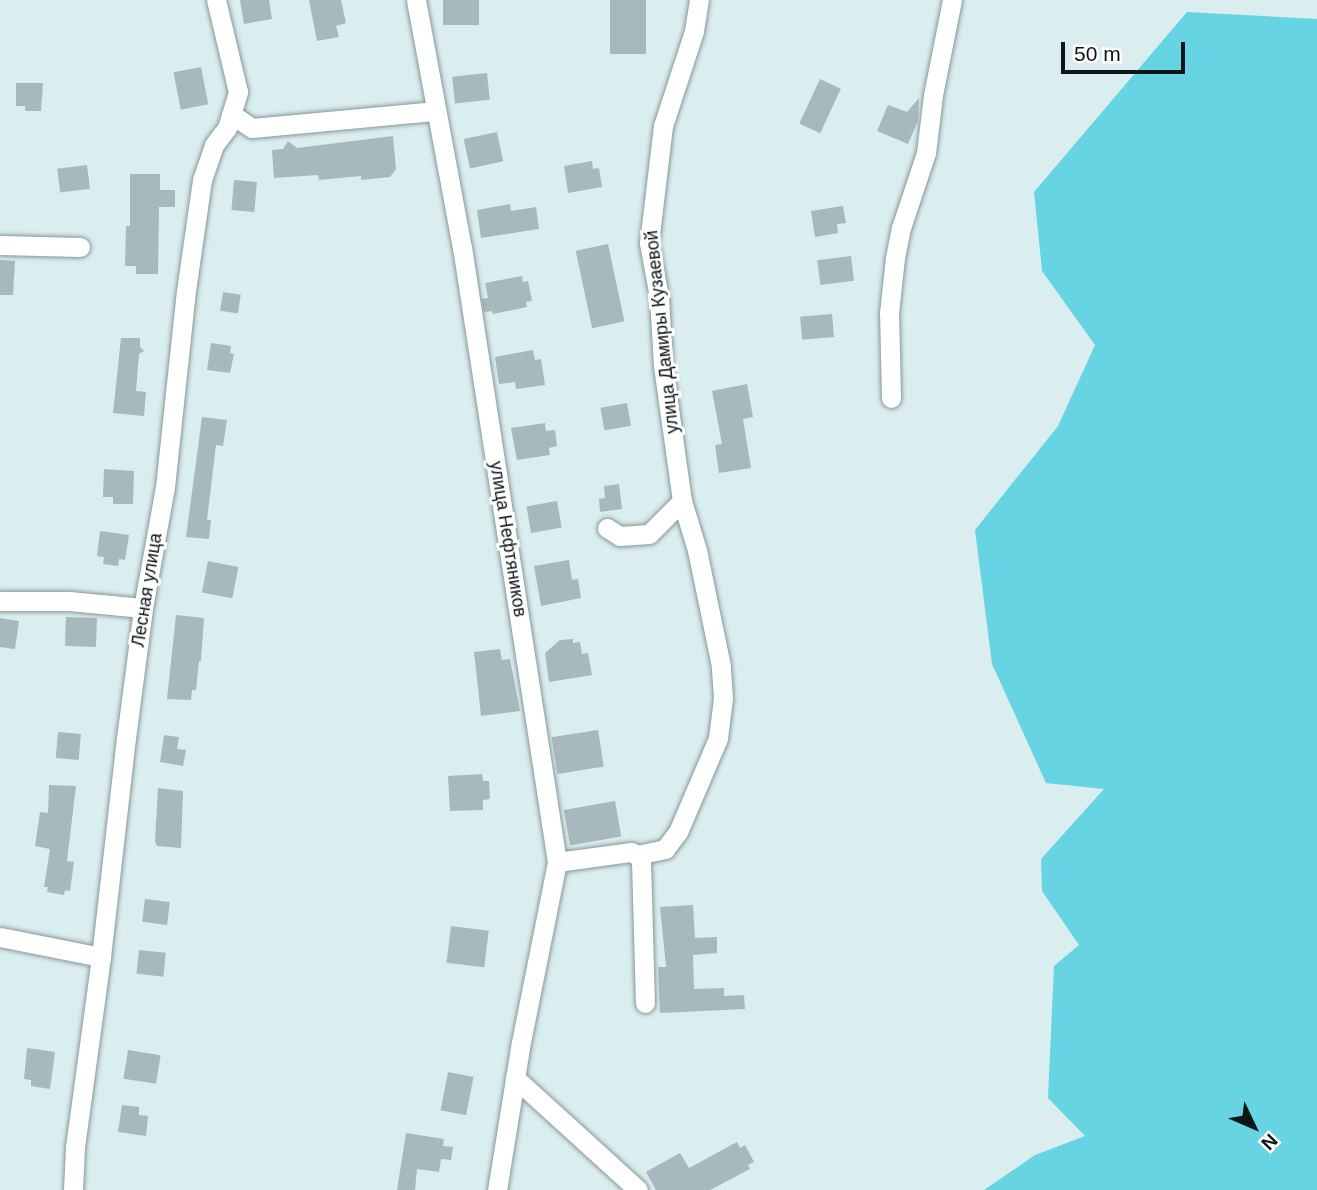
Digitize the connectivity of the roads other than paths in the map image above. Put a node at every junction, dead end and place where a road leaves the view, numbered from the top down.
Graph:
1 (216, 0) edge
2 (416, 0) edge
3 (699, 0) edge
4 (952, 0) edge
5 (436, 111) junction
6 (231, 114) junction
7 (0, 245) edge
8 (80, 247) dead end
9 (891, 398) dead end
10 (682, 501) junction
11 (607, 528) dead end
12 (0, 601) edge
13 (143, 608) junction
14 (637, 856) junction
15 (557, 862) junction
16 (0, 937) edge
17 (102, 957) junction
18 (645, 1003) dead end
19 (515, 1078) junction
20 (73, 1190) edge
21 (497, 1190) edge
22 (638, 1190) edge

1 - 6 street, Лесная улица
2 - 5 street, улица Нефтяников
3 - 10 street, улица Дамиры Кузаевой
4 - 9 street
5 - 6 street
5 - 15 street, улица Нефтяников
6 - 13 street, Лесная улица
7 - 8 street
10 - 11 street
10 - 14 street, улица Дамиры Кузаевой
12 - 13 street
13 - 17 street, Лесная улица
14 - 15 street
14 - 18 street
15 - 19 street, улица Нефтяников
16 - 17 street
17 - 20 street, Лесная улица
19 - 21 street, улица Нефтяников
19 - 22 street

